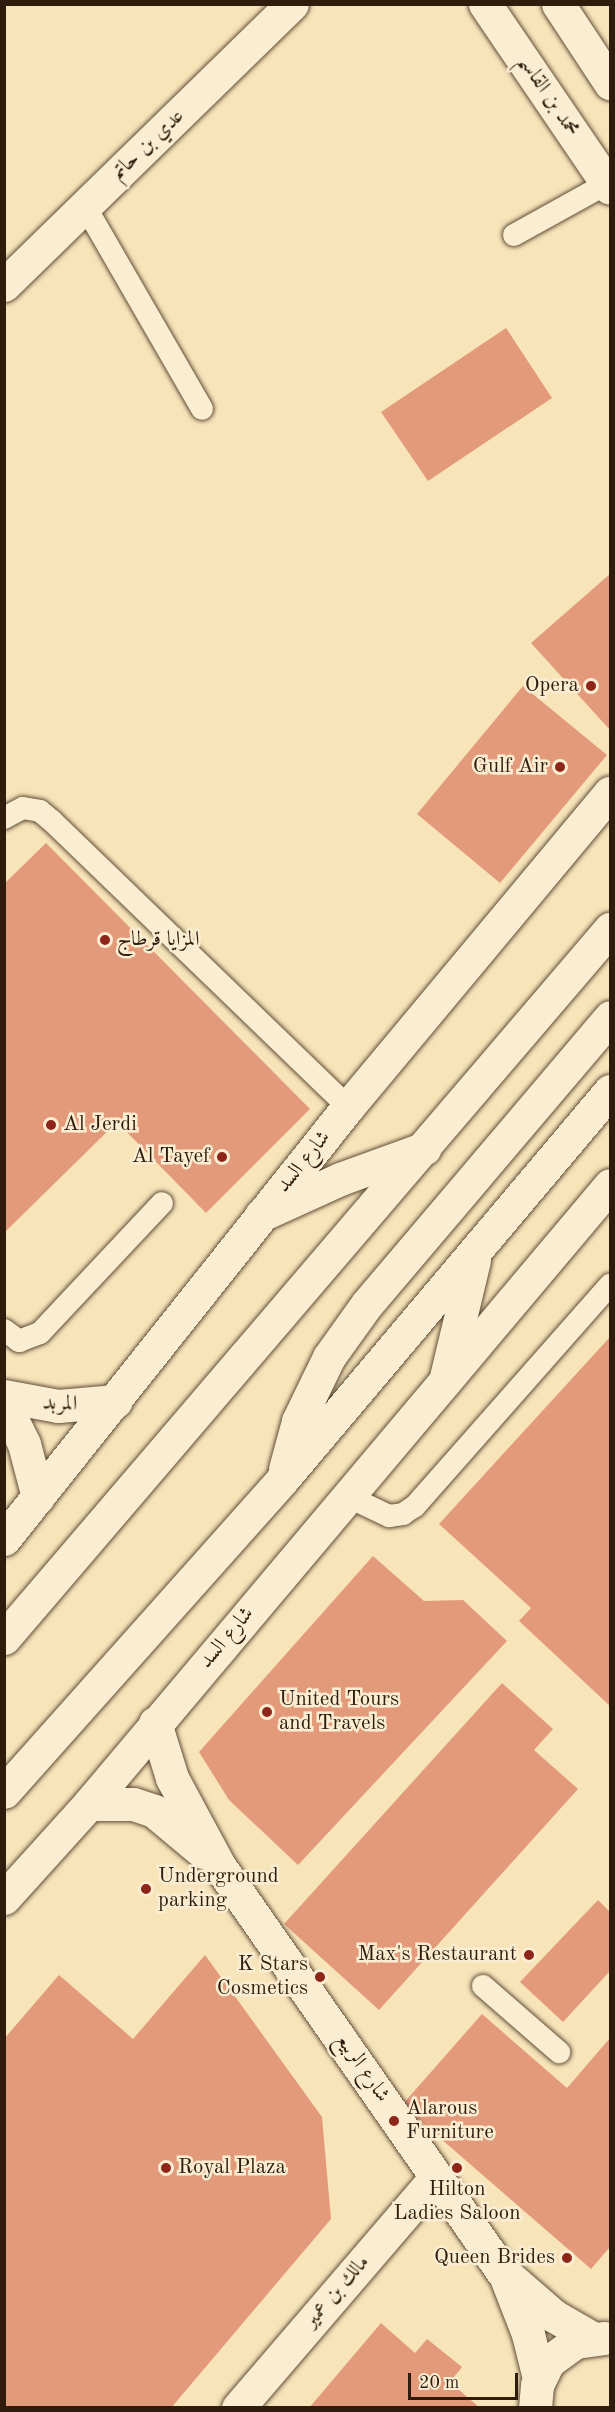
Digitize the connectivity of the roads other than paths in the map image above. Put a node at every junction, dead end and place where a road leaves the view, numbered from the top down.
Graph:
1 (292, 4) edge
2 (485, 4) edge
3 (558, 4) edge
4 (583, 43) junction
5 (610, 67) edge
6 (610, 83) edge
7 (609, 185) edge
8 (85, 206) junction
9 (514, 236) dead end
10 (5, 285) edge
11 (202, 409) dead end
12 (610, 793) edge
13 (4, 818) edge
14 (610, 929) edge
15 (610, 1017) edge
16 (610, 1091) edge
17 (348, 1107) junction
18 (427, 1148) junction
19 (610, 1185) edge
20 (162, 1203) dead end
21 (261, 1215) junction
22 (477, 1250) junction
23 (610, 1285) edge
24 (4, 1330) edge
25 (445, 1381) junction
26 (4, 1396) edge
27 (116, 1401) junction
28 (4, 1403) edge
29 (282, 1480) junction
30 (347, 1496) junction
31 (38, 1497) junction
32 (4, 1539) edge
33 (4, 1638) edge
34 (155, 1724) junction
35 (4, 1792) edge
36 (89, 1804) junction
37 (220, 1867) junction
38 (4, 1898) edge
39 (483, 1986) dead end
40 (559, 2052) dead end
41 (436, 2177) junction
42 (502, 2271) junction
43 (601, 2338) edge
44 (535, 2397) edge
45 (238, 2408) edge

1 - 8 street, عدي بن حاتم
2 - 7 street, محمد بن القاسم
3 - 4 street
4 - 5 street
4 - 6 street
7 - 9 lane
8 - 10 street, عدي بن حاتم
8 - 11 lane
12 - 17 street, شارع السد
13 - 17 lane
14 - 18 street
15 - 29 street
16 - 22 street
17 - 21 street, شارع السد
18 - 21 street
18 - 33 street
19 - 25 street, شارع السد
20 - 24 lane
21 - 27 street, شارع السد
22 - 25 street
22 - 29 street
23 - 30 lane
25 - 30 street, شارع السد
26 - 27 street, المربد
27 - 31 street, شارع السد
28 - 31 street, المربد
29 - 35 street
30 - 34 street, شارع السد
31 - 32 street, شارع السد
34 - 36 street, شارع السد
34 - 37 street, شارع الربيع
36 - 37 street, شارع الربيع
36 - 38 street, شارع السد
37 - 41 street, شارع الربيع
39 - 40 lane
41 - 42 street, شارع الربيع
41 - 45 street, مالك بن عمير
42 - 43 street, شارع الربيع
42 - 44 street, شارع الربيع
43 - 44 street

